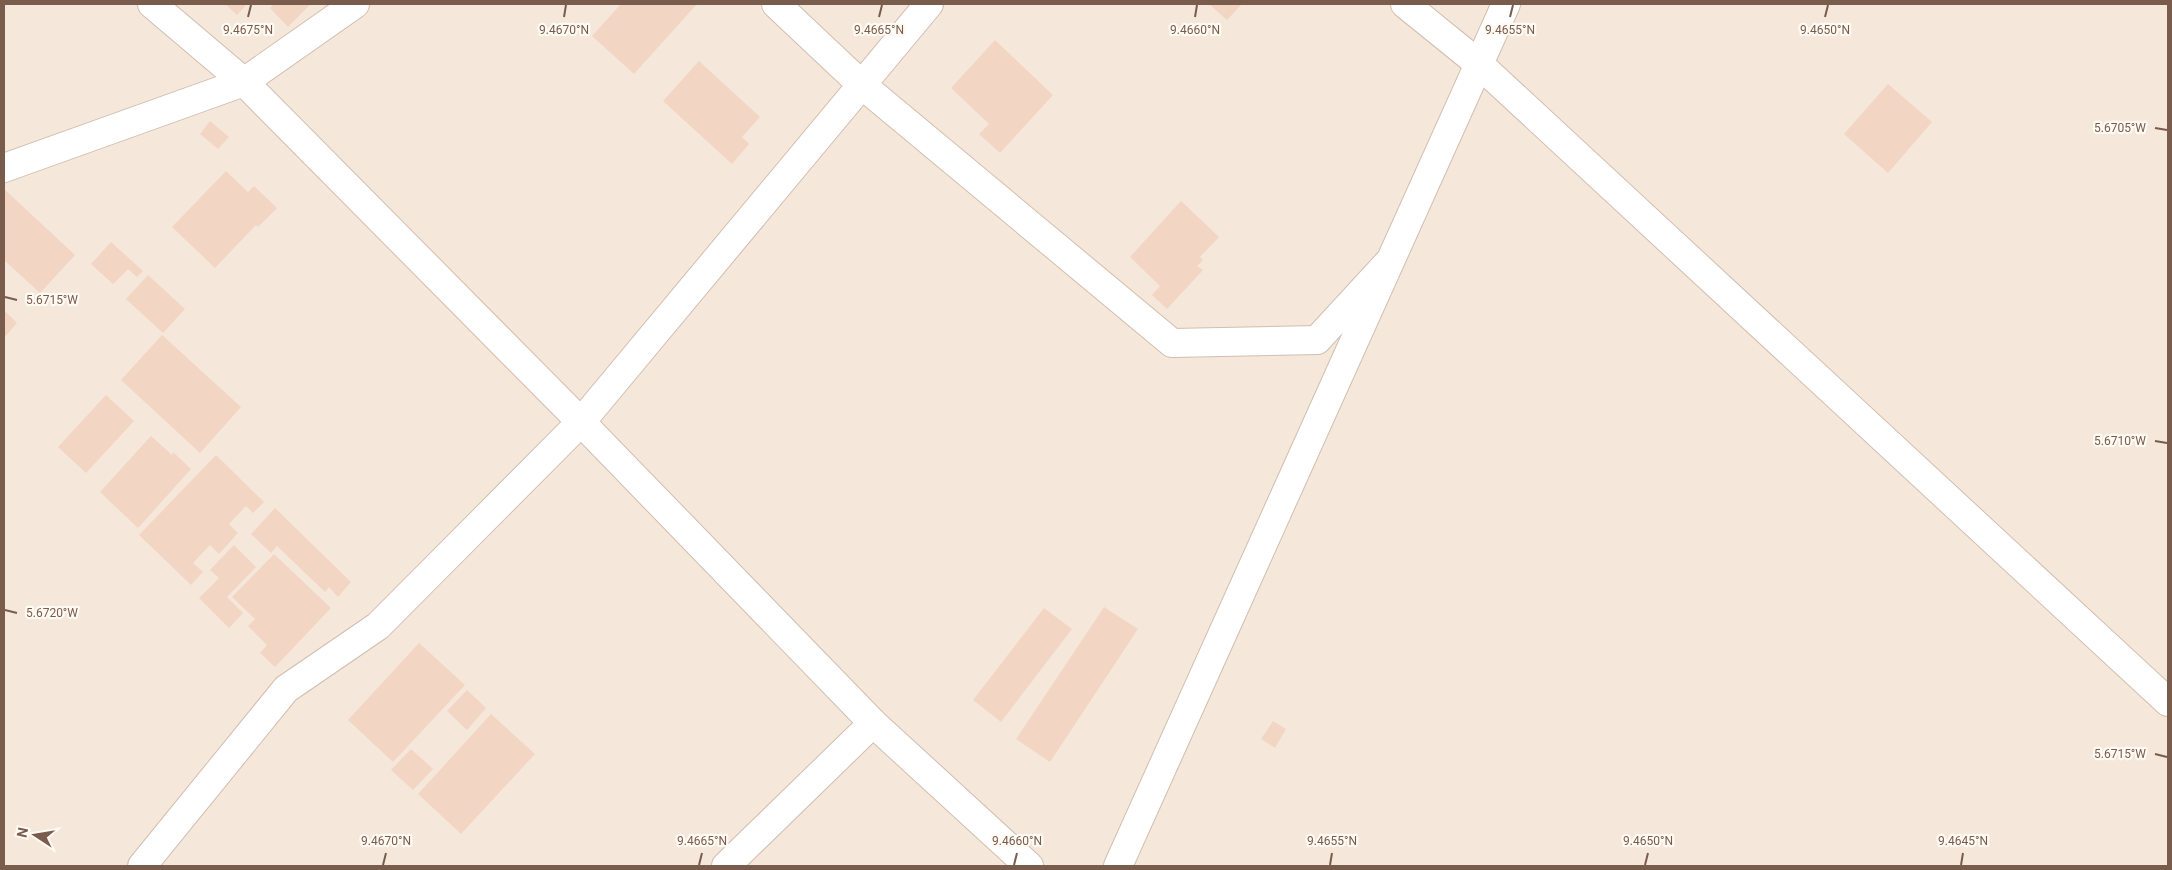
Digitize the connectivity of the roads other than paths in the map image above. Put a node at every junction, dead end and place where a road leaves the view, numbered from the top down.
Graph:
1 (152, 4) edge
2 (355, 4) edge
3 (776, 4) edge
4 (929, 4) edge
5 (1405, 4) edge
6 (1506, 4) edge
7 (1479, 64) junction
8 (244, 82) junction
9 (862, 85) junction
10 (4, 168) edge
11 (1394, 256) junction
12 (581, 422) junction
13 (2168, 702) edge
14 (873, 723) junction
15 (142, 866) edge
16 (726, 866) edge
17 (1029, 866) edge
18 (1118, 866) edge

1 - 8 street
2 - 8 street
3 - 9 street
4 - 9 street
5 - 7 street
6 - 7 street
7 - 11 street
7 - 13 street
8 - 10 street
8 - 12 street
9 - 11 street
9 - 12 street
11 - 18 street
12 - 14 street
12 - 15 street
14 - 16 street
14 - 17 street

